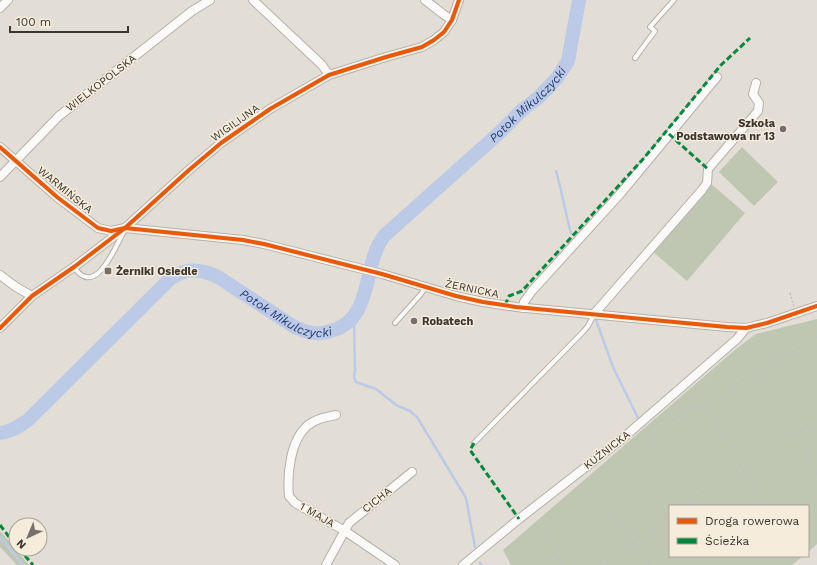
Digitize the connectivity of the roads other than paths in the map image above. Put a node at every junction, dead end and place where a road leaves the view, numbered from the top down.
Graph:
1 (8, 0) edge
2 (210, 0) edge
3 (253, 0) edge
4 (425, 0) edge
5 (459, 0) edge
6 (674, 0) edge
7 (0, 8) edge
8 (452, 20) junction
9 (635, 58) dead end
10 (329, 75) junction
11 (717, 77) dead end
12 (756, 83) dead end
13 (0, 147) edge
14 (15, 160) junction
15 (0, 177) edge
16 (125, 228) junction
17 (74, 267) junction
18 (0, 275) edge
19 (425, 288) junction
20 (32, 296) junction
21 (817, 306) edge
22 (523, 308) junction
23 (594, 314) junction
24 (395, 324) dead end
25 (0, 328) edge
26 (746, 328) junction
27 (336, 415) dead end
28 (474, 443) dead end
29 (412, 472) dead end
30 (345, 531) junction
31 (326, 565) edge
32 (395, 565) edge
33 (463, 565) edge

1 - 7 street
2 - 14 street, WIELKOPOLSKA
3 - 10 street
4 - 8 street
5 - 8 street, WIGILIJNA
6 - 9 lane
8 - 10 street, WIGILIJNA
10 - 16 street, WIGILIJNA
11 - 22 street
12 - 23 street
13 - 14 street, WARMIŃSKA
14 - 15 street, WIELKOPOLSKA
14 - 16 street, WARMIŃSKA
16 - 17 street, WIGILIJNA
16 - 17 lane
16 - 19 street, ŻERNICKA
17 - 20 street, WIGILIJNA
18 - 20 street
19 - 22 street, ŻERNICKA
19 - 24 lane
20 - 25 street, WIGILIJNA
21 - 26 street, ŻERNICKA
22 - 23 street, ŻERNICKA
23 - 26 street, ŻERNICKA
23 - 28 lane
26 - 33 street, KUŹNICKA
27 - 30 street, 1 MAJA
29 - 30 street, CICHA
30 - 31 street, CICHA
30 - 32 street, 1 MAJA

